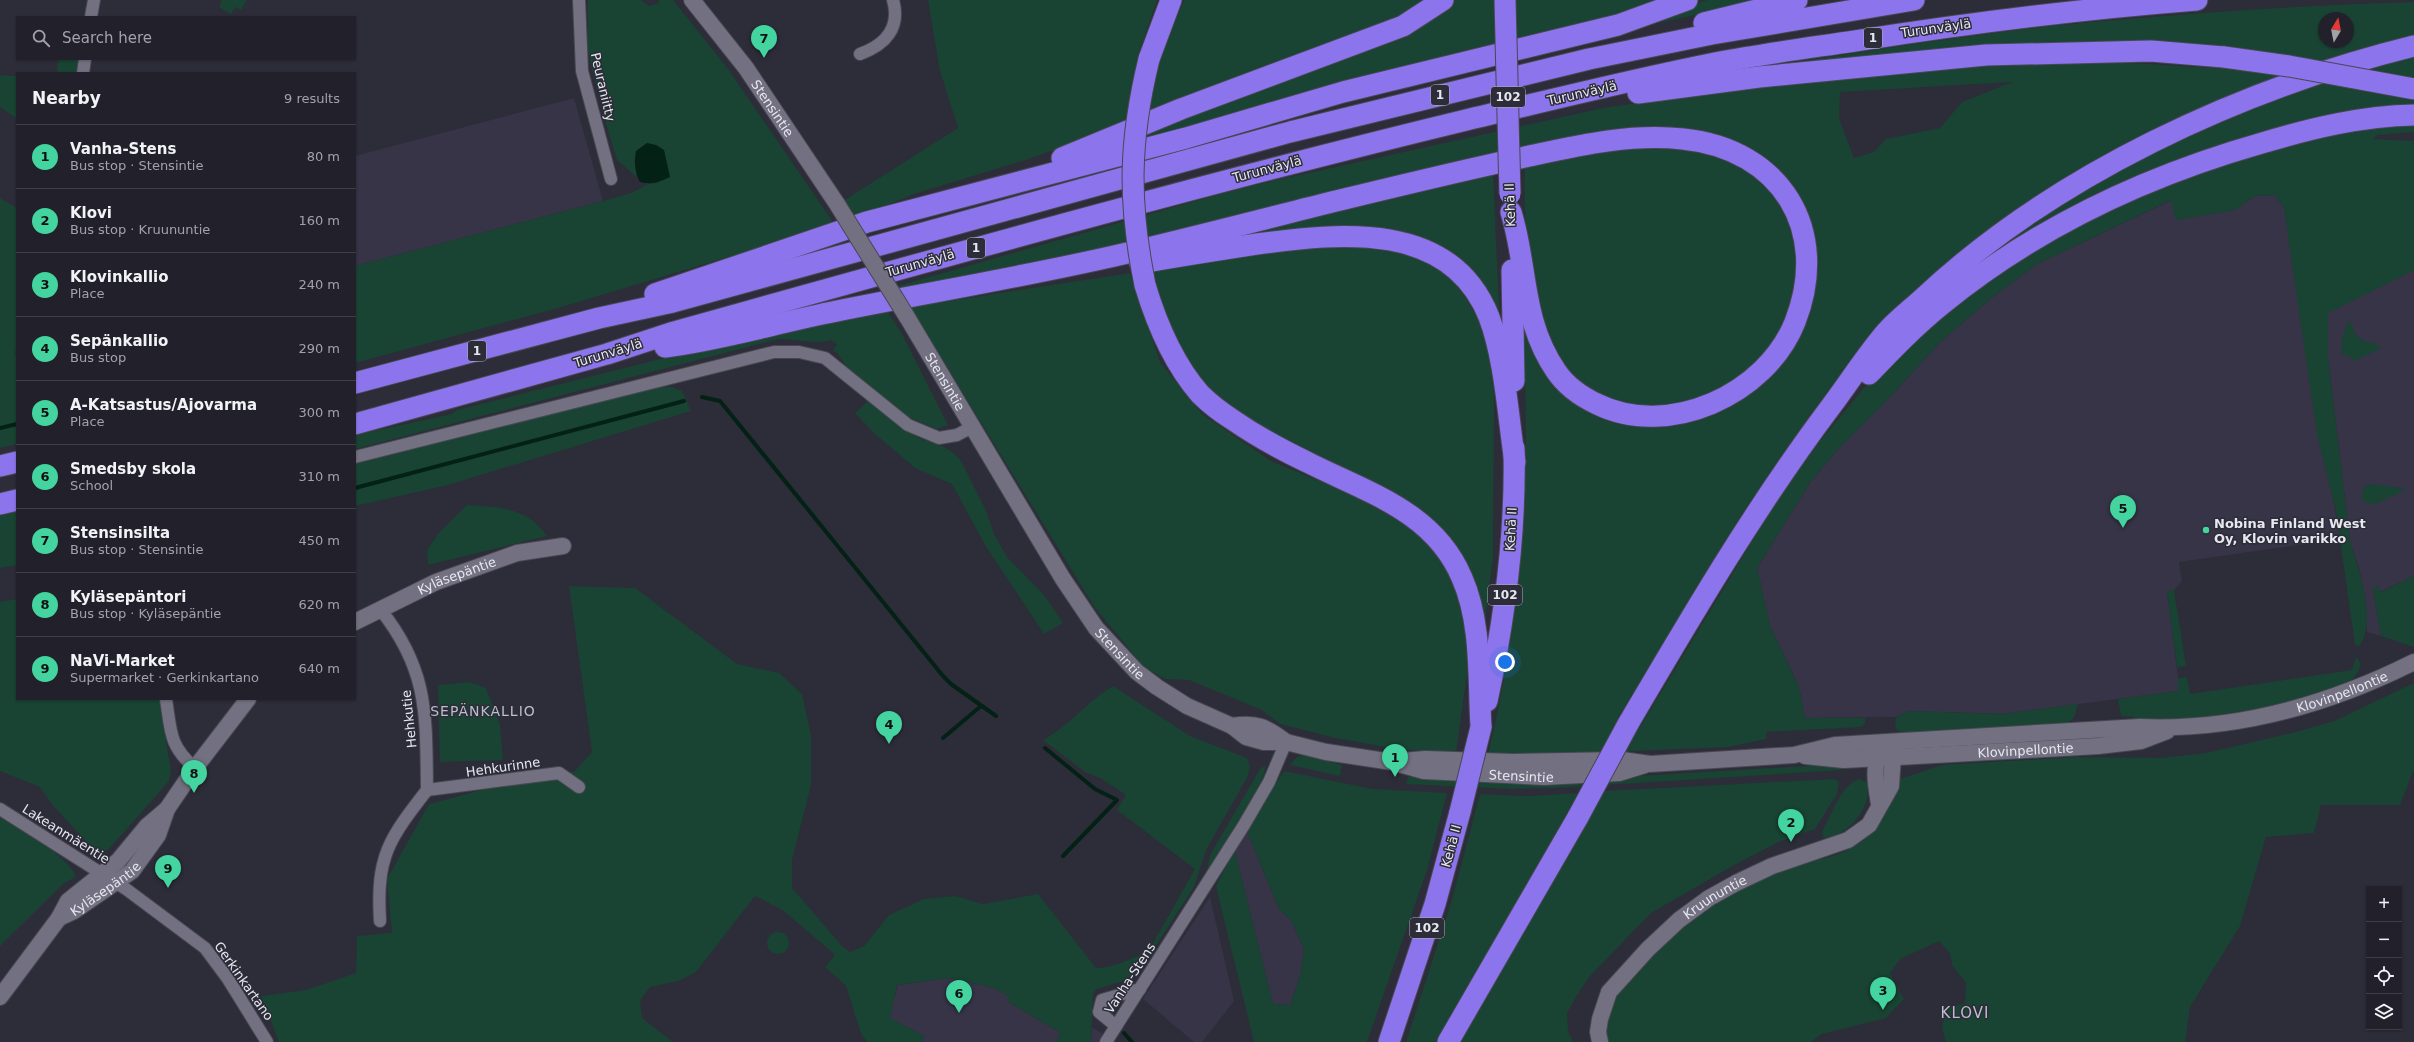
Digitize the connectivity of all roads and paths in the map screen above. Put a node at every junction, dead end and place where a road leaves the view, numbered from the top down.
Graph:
1 (94, 0) edge
2 (579, 0) edge
3 (692, 0) edge
4 (893, 0) edge
5 (1443, 0) edge
6 (1506, 0) edge
7 (1687, 0) edge
8 (1797, 0) edge
9 (1914, 0) edge
10 (2198, 0) edge
11 (1171, 1) edge
12 (91, 16) edge
13 (2414, 46) edge
14 (860, 54) dead end
15 (1589, 59) junction
16 (85, 60) edge
17 (83, 72) edge
18 (2414, 89) edge
19 (1552, 100) junction
20 (2414, 115) edge
21 (611, 179) dead end
22 (1017, 182) junction
23 (1510, 203) junction
24 (1029, 274) junction
25 (599, 318) junction
26 (607, 354) junction
27 (356, 383) edge
28 (356, 424) edge
29 (972, 427) junction
30 (1814, 430) junction
31 (356, 457) edge
32 (16, 462) edge
33 (1515, 462) junction
34 (0, 466) edge
35 (16, 500) edge
36 (0, 504) edge
37 (564, 546) dead end
38 (380, 609) junction
39 (356, 621) edge
40 (2414, 662) edge
41 (166, 700) edge
42 (247, 700) edge
43 (1481, 727) junction
44 (2172, 728) junction
45 (1286, 742) junction
46 (1884, 743) junction
47 (1794, 755) junction
48 (1893, 757) junction
49 (1876, 758) junction
50 (195, 768) junction
51 (579, 787) dead end
52 (427, 790) junction
53 (1879, 804) junction
54 (0, 809) edge
55 (167, 810) junction
56 (103, 874) junction
57 (117, 883) junction
58 (59, 918) junction
59 (380, 921) dead end
60 (1140, 989) junction
61 (0, 997) edge
62 (1116, 1026) junction
63 (267, 1042) edge
64 (1106, 1042) edge
65 (1389, 1042) edge
66 (1448, 1042) edge
67 (1600, 1042) edge

1 - 12 street
2 - 21 street, Peuraniitty
3 - 29 main road, Stensintie, bridge
4 - 14 street
5 - 22 highway
6 - 23 highway, Kehä II / 102, bridge
7 - 22 highway
8 - 15 highway
9 - 15 highway, 1
10 - 19 highway, Turunväylä / 1
11 - 43 highway, bridge
13 - 30 highway
15 - 25 highway, 1
16 - 17 street
18 - 19 highway, bridge
19 - 26 highway, Turunväylä / 1
20 - 30 highway
22 - 25 highway
23 - 24 highway
23 - 33 highway, Kehä II / 102
24 - 26 highway
24 - 33 highway
25 - 27 highway, 1
26 - 28 highway, Turunväylä / 1
29 - 31 street
29 - 45 main road, Stensintie
30 - 66 highway, bridge
32 - 34 highway
33 - 43 highway, Kehä II / 102
35 - 36 highway
37 - 38 main road, Kyläsepäntie
38 - 39 main road, Kyläsepäntie
38 - 52 street, Hehkutie
40 - 44 main road, Klovinpellontie
41 - 50 street
42 - 50 main road, Kyläsepäntie
43 - 65 highway, Kehä II / 102, bridge
44 - 46 main road, Klovinpellontie
44 - 48 main road, Klovinpellontie
45 - 47 main road, Stensintie
45 - 60 street, Vanha-Stens
46 - 47 main road, Stensintie
46 - 48 main road
46 - 49 main road
47 - 49 main road, Stensintie
48 - 49 main road, Klovinpellontie
48 - 53 main road, Kruununtie
49 - 53 main road
50 - 55 main road, Kyläsepäntie
51 - 52 street, Hehkurinne
52 - 59 street
53 - 67 main road, Kruununtie
54 - 56 street, Lakeanmäentie
55 - 56 main road, Kyläsepäntie
55 - 57 main road, Kyläsepäntie
56 - 57 street, Lakeanmäentie
56 - 58 main road, Kyläsepäntie
57 - 58 main road, Kyläsepäntie
57 - 63 street, Gerkinkartano
58 - 61 main road, Kyläsepäntie
60 - 62 street, Vanha-Stens
60 - 62 street
62 - 64 street, Vanha-Stens

